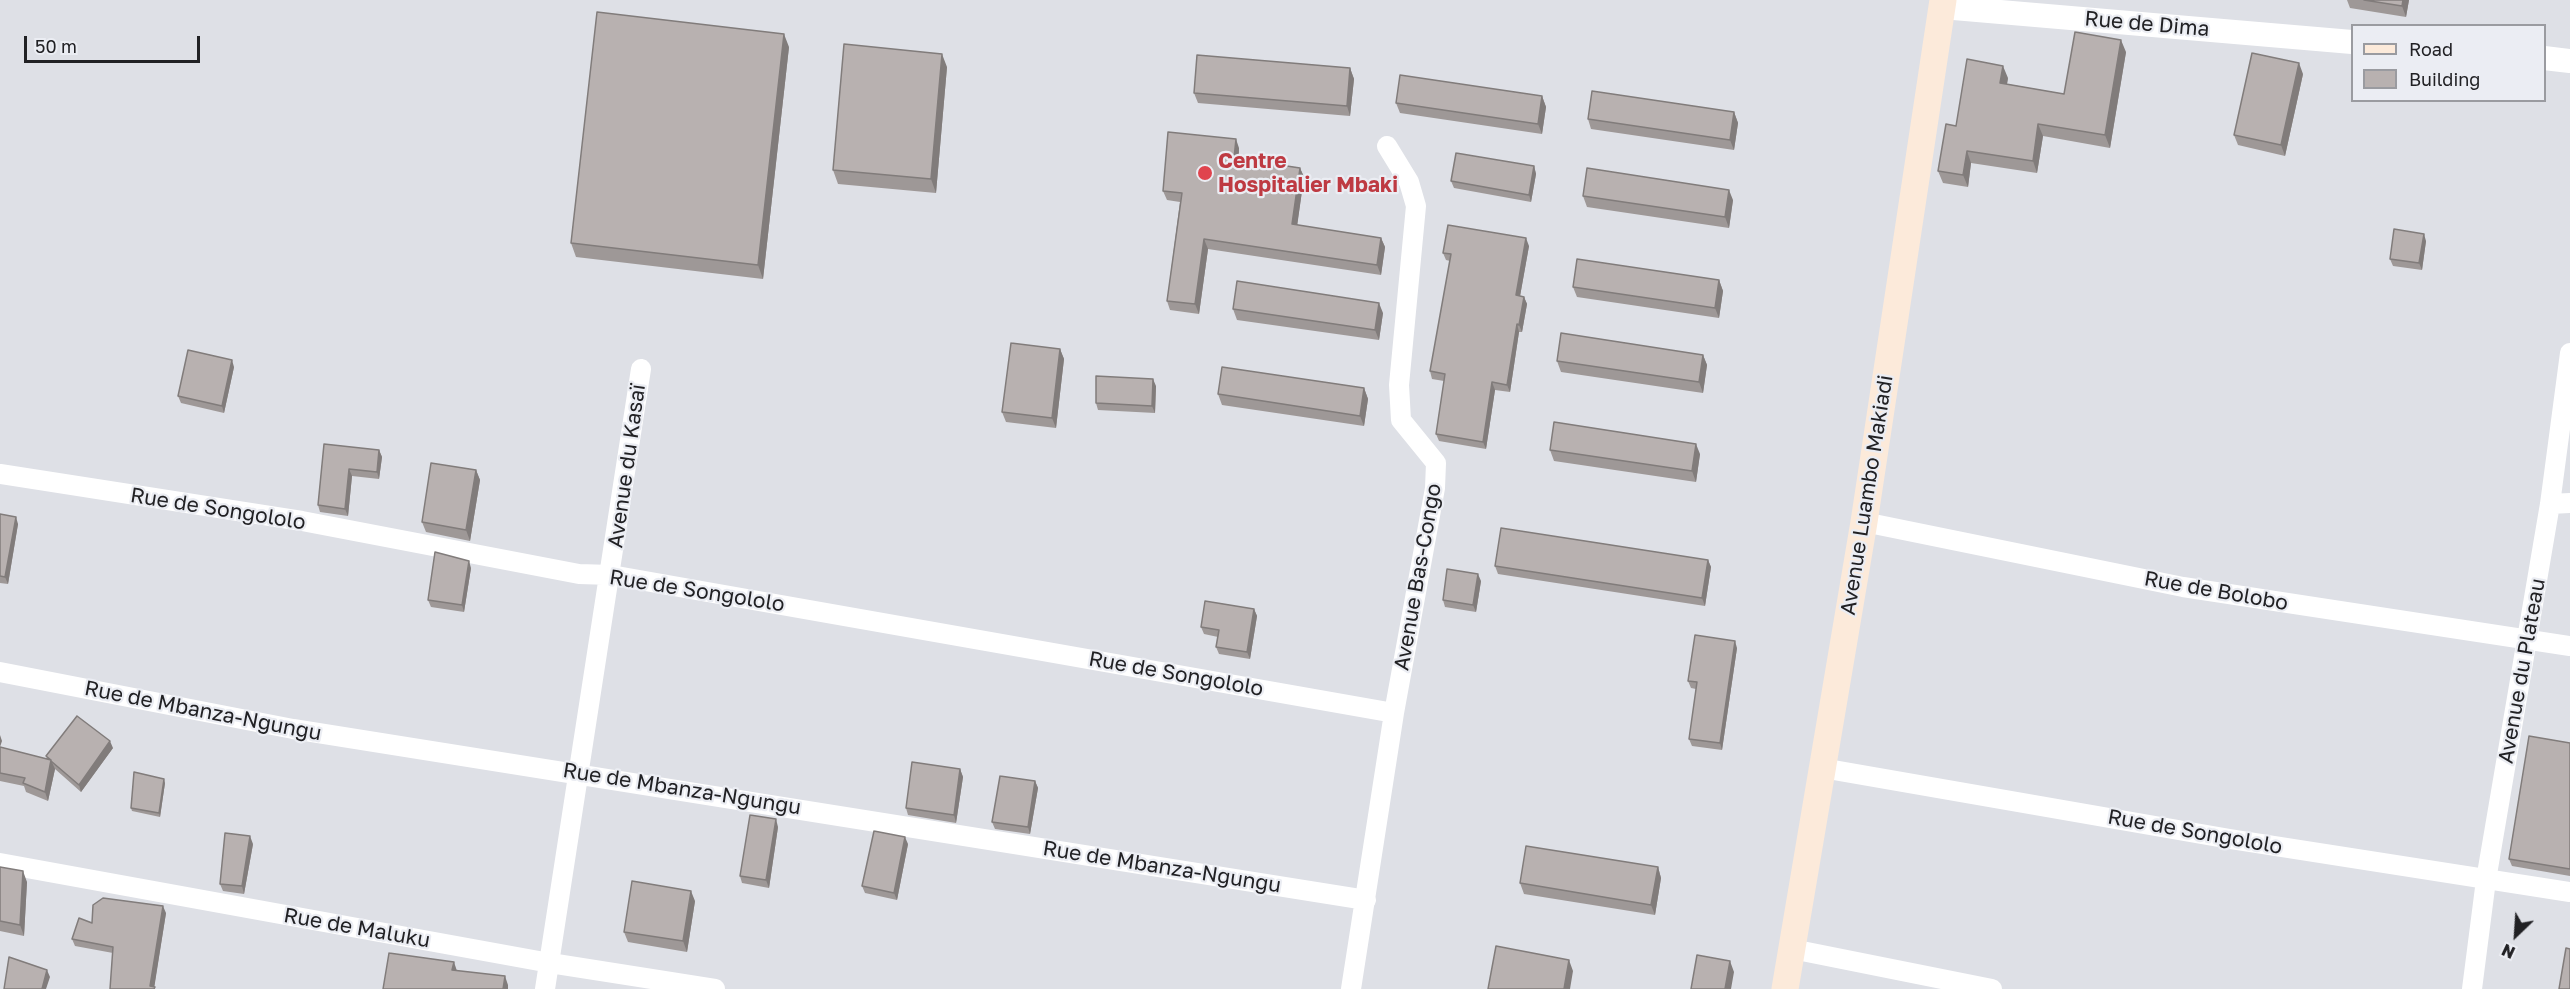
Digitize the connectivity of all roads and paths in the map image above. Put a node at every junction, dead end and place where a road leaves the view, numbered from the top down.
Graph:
1 (1942, 3) edge
2 (2351, 42) edge
3 (2546, 58) edge
4 (2570, 61) edge
5 (1387, 146) dead end
6 (2570, 353) edge
7 (641, 369) dead end
8 (0, 474) edge
9 (2570, 503) edge
10 (2550, 504) junction
11 (1864, 522) junction
12 (610, 575) junction
13 (2528, 640) junction
14 (2570, 646) edge
15 (0, 672) edge
16 (1394, 713) junction
17 (1822, 768) junction
18 (578, 772) junction
19 (0, 863) edge
20 (2486, 880) junction
21 (2570, 892) edge
22 (1366, 900) junction
23 (1792, 950) junction
24 (550, 963) junction
25 (545, 989) edge
26 (716, 989) edge
27 (1351, 989) edge
28 (1785, 989) edge
29 (1992, 989) edge
30 (2472, 989) edge

1 - 2 street, Rue de Dima
1 - 11 main road, Avenue Luambo Makiadi
3 - 4 street
5 - 16 street, Avenue Bas-Congo
6 - 10 street, Avenue du Plateau
7 - 12 street, Avenue du Kasaï
8 - 12 street, Rue de Songololo
9 - 10 street
10 - 13 street, Avenue du Plateau
11 - 13 street, Rue de Bolobo
11 - 17 main road, Avenue Luambo Makiadi
12 - 16 street, Rue de Songololo
12 - 18 street, Avenue du Kasaï
13 - 14 street, Rue de Bolobo
13 - 20 street, Avenue du Plateau
15 - 18 street, Rue de Mbanza-Ngungu
16 - 22 street, Avenue Bas-Congo
17 - 20 street, Rue de Songololo
17 - 23 main road, Avenue Luambo Makiadi
18 - 22 street, Rue de Mbanza-Ngungu
18 - 24 street, Avenue du Kasaï
19 - 24 street, Rue de Maluku
20 - 21 street, Rue de Songololo
20 - 30 street, Avenue du Plateau
22 - 27 street, Avenue Bas-Congo
23 - 28 main road, Avenue Luambo Makiadi
23 - 29 street
24 - 25 street, Avenue du Kasaï
24 - 26 street, Rue de Maluku

